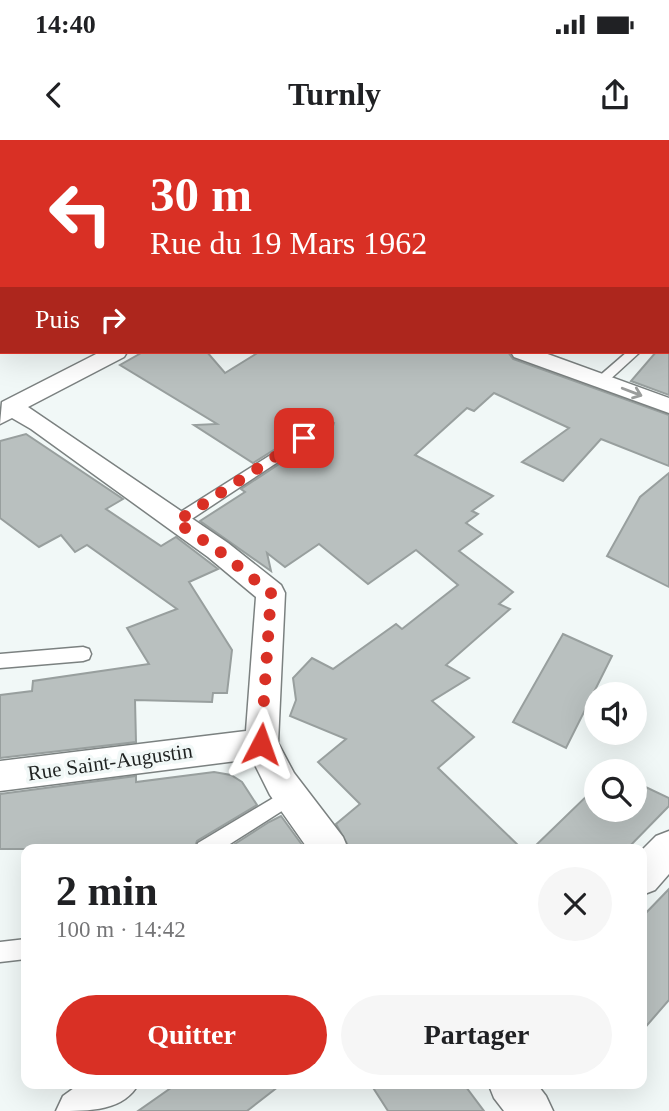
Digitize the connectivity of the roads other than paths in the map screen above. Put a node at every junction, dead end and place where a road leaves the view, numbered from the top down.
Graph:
1 (112, 354) edge
2 (527, 354) edge
3 (632, 354) edge
4 (601, 381) junction
5 (669, 406) edge
6 (3, 408) edge
7 (326, 424) dead end
8 (176, 522) junction
9 (83, 653) dead end
10 (0, 661) edge
11 (261, 744) junction
12 (0, 776) edge
13 (290, 796) junction
14 (213, 844) edge
15 (326, 844) edge
16 (669, 848) edge
17 (647, 872) edge
18 (21, 950) edge
19 (0, 952) edge
20 (109, 1089) edge
21 (514, 1089) edge
22 (78, 1111) edge
23 (531, 1111) edge

1 - 6 street
2 - 4 street
3 - 4 lane
4 -> 5 street
6 - 8 street
7 - 8 lane
8 - 11 street
9 - 10 lane
11 - 12 street, Rue Saint-Augustin
11 - 13 street
13 - 14 lane
13 - 15 street
16 - 17 street
18 - 19 lane
20 - 22 street
21 - 23 street

